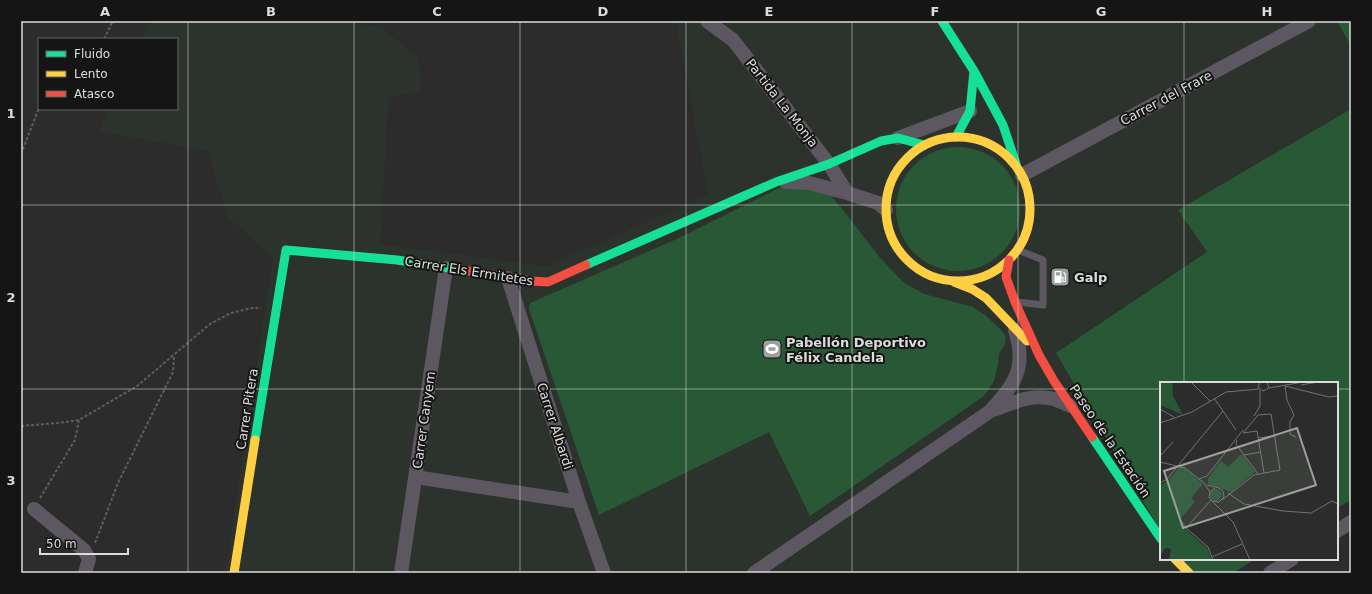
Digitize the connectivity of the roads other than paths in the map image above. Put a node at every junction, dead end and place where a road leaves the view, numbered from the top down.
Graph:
1 (707, 21) edge
2 (942, 21) edge
3 (1309, 21) edge
4 (974, 70) junction
5 (970, 111) junction
6 (956, 137) junction
7 (898, 138) junction
8 (924, 146) junction
9 (829, 164) junction
10 (1020, 171) junction
11 (776, 182) junction
12 (847, 193) junction
13 (886, 210) junction
14 (286, 250) joint
15 (1018, 250) junction
16 (1010, 260) junction
17 (446, 268) junction
18 (508, 278) junction
19 (950, 280) junction
20 (1015, 302) junction
21 (1014, 328) junction
22 (1039, 355) junction
23 (1054, 381) junction
24 (1041, 397) junction
25 (1072, 407) junction
26 (989, 412) junction
27 (415, 477) junction
28 (580, 502) junction
29 (34, 509) road end
30 (1351, 522) edge
31 (1338, 530) edge
32 (1160, 539) edge
33 (1176, 560) edge
34 (1290, 560) edge
35 (86, 573) edge
36 (234, 573) edge
37 (401, 573) edge
38 (604, 573) edge
39 (754, 573) edge
40 (1189, 573) edge
41 (1270, 573) edge

1 - 9 street, Partida La Monja
2 - 4 street
3 - 10 street, Carrer del Frare
4 - 5 street
4 - 10 street
5 - 6 street
5 - 7 street
6 - 8 street
6 - 10 street
7 - 8 street, Carrer Els Ermitetes
7 - 9 street, Carrer Els Ermitetes
8 - 13 street
9 - 11 street, Carrer Els Ermitetes
9 - 12 street, Partida La Monja
10 - 15 street
11 - 12 street, Carrer Els Ermitetes
11 - 18 street, Carrer Els Ermitetes
12 - 13 street, Carrer Els Ermitetes
13 - 19 street
14 - 17 street, Carrer Els Ermitetes
14 - 36 street, Carrer Pitera
15 - 16 street
15 - 20 lane
16 - 19 street
16 - 20 street, Paseo de la Estación
17 - 18 street, Carrer Els Ermitetes
17 - 27 street, Carrer Canyem
18 - 28 street, Carrer Albardi
19 - 21 street, Paseo de la Estación
20 - 22 street, Paseo de la Estación
21 - 22 street, Paseo de la Estación
21 - 26 street
22 - 23 street, Paseo de la Estación
23 - 24 street
23 - 25 street, Paseo de la Estación
24 - 25 street
24 - 26 street
25 - 32 street, Paseo de la Estación
26 - 39 street
27 - 28 street
27 - 37 street, Carrer Canyem
28 - 38 street, Carrer Albardi
29 - 35 street
30 - 31 street
33 - 40 street
34 - 41 street

